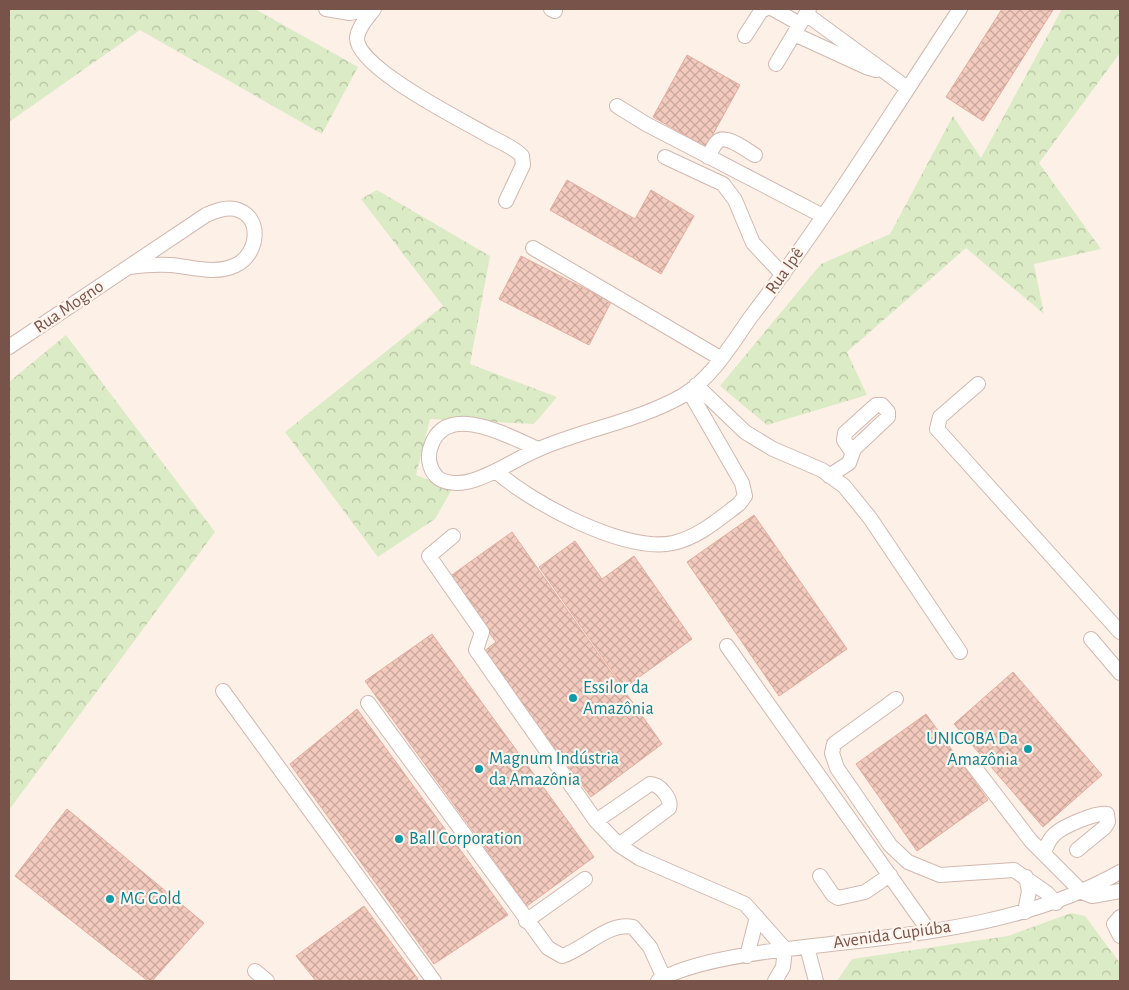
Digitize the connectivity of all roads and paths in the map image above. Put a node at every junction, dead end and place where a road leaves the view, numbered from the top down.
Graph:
1 (326, 9) edge
2 (373, 9) edge
3 (765, 9) edge
4 (773, 9) edge
5 (960, 9) edge
6 (802, 20) edge
7 (819, 23) junction
8 (744, 36) dead end
9 (808, 42) junction
10 (776, 64) dead end
11 (882, 72) junction
12 (907, 88) junction
13 (618, 106) dead end
14 (755, 155) dead end
15 (665, 157) dead end
16 (708, 157) junction
17 (506, 200) dead end
18 (823, 216) junction
19 (533, 248) dead end
20 (129, 267) junction
21 (783, 275) junction
22 (9, 347) edge
23 (720, 358) junction
24 (978, 384) dead end
25 (693, 388) junction
26 (538, 449) junction
27 (852, 452) dead end
28 (496, 471) junction
29 (830, 476) junction
30 (453, 536) dead end
31 (1120, 632) edge
32 (1091, 639) dead end
33 (726, 646) dead end
34 (960, 652) dead end
35 (1120, 673) edge
36 (223, 691) dead end
37 (896, 699) dead end
38 (368, 703) dead end
39 (972, 764) dead end
40 (596, 821) junction
41 (618, 845) junction
42 (1077, 850) dead end
43 (1044, 852) junction
44 (1120, 872) edge
45 (890, 875) junction
46 (820, 876) dead end
47 (1026, 877) junction
48 (585, 878) dead end
49 (1120, 891) edge
50 (1082, 892) junction
51 (1056, 903) junction
52 (1026, 912) junction
53 (757, 917) junction
54 (1120, 917) edge
55 (526, 921) junction
56 (930, 931) junction
57 (1120, 936) edge
58 (807, 946) junction
59 (785, 949) junction
60 (747, 956) junction
61 (255, 971) dead end
62 (661, 979) edge
63 (267, 981) edge
64 (434, 981) edge
65 (775, 981) edge
66 (816, 981) edge

1 - 2 street
2 - 17 street
3 - 8 street
4 - 6 street
5 - 12 street, Rua Ipê
6 - 7 street
6 - 9 street
6 - 10 street
7 - 9 street
7 - 11 street
9 - 11 street
11 - 12 street
12 - 18 street, Rua Ipê
13 - 16 street
14 - 16 street
15 - 21 street
16 - 18 street
18 - 21 street, Rua Ipê
19 - 23 street
20 - 20 street, Rua Mogno
20 - 22 street, Rua Mogno
21 - 23 street, Rua Ipê
23 - 25 street, Rua Ipê
24 - 31 street
25 - 26 street, Rua Ipê
25 - 28 street
25 - 29 street
26 - 28 street, Rua Ipê
26 - 28 street, Rua Ipê
27 - 29 street
29 - 34 street
30 - 40 street
32 - 35 street
33 - 45 street
36 - 64 street
37 - 47 street
38 - 55 street
39 - 43 street
40 - 41 street
40 - 41 street
41 - 53 street
42 - 43 street
43 - 50 street
44 - 50 street, Avenida Cupiúba
45 - 46 street
45 - 56 street
47 - 51 street
47 - 52 street
48 - 55 street
49 - 50 street
50 - 51 street, Avenida Cupiúba
51 - 52 street, Avenida Cupiúba
52 - 56 street, Avenida Cupiúba
53 - 59 street
53 - 60 street
54 - 57 street
55 - 62 street
56 - 58 street, Avenida Cupiúba
58 - 59 street, Avenida Cupiúba
58 - 66 street
59 - 60 street, Avenida Cupiúba
59 - 65 street
60 - 62 street, Avenida Cupiúba
61 - 63 street

